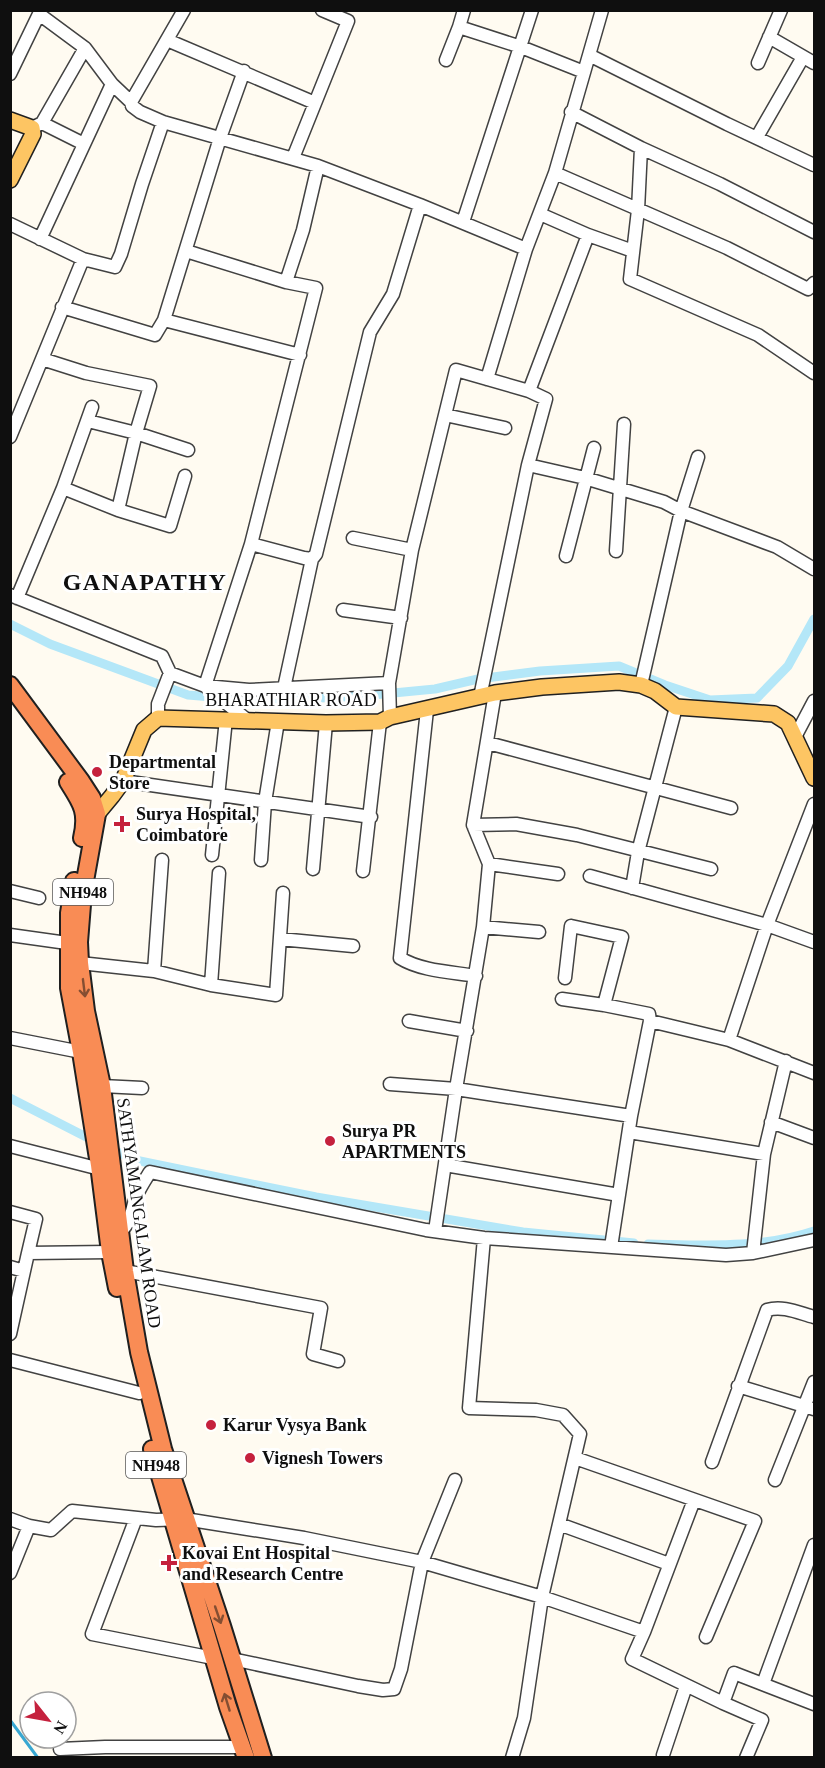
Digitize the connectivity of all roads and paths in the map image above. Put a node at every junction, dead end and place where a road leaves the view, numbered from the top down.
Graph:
1 (184, 10) edge
2 (322, 10) edge
3 (464, 10) edge
4 (532, 10) edge
5 (602, 10) edge
6 (781, 10) edge
7 (459, 27) junction
8 (769, 37) junction
9 (167, 40) junction
10 (521, 47) junction
11 (85, 48) junction
12 (589, 55) junction
13 (803, 57) junction
14 (446, 60) dead end
15 (758, 63) dead end
16 (814, 63) edge
17 (244, 71) junction
18 (584, 72) junction
19 (10, 74) edge
20 (112, 84) junction
21 (131, 102) junction
22 (315, 103) junction
23 (572, 112) junction
24 (10, 120) edge
25 (163, 122) junction
26 (37, 126) junction
27 (757, 137) junction
28 (220, 138) junction
29 (84, 144) junction
30 (641, 148) junction
31 (293, 158) junction
32 (813, 159) edge
33 (318, 166) junction
34 (555, 174) junction
35 (10, 180) edge
36 (420, 205) junction
37 (638, 210) junction
38 (540, 214) junction
39 (464, 222) junction
40 (10, 224) edge
41 (814, 232) edge
42 (588, 235) junction
43 (40, 239) junction
44 (526, 249) junction
45 (186, 251) junction
46 (633, 251) junction
47 (83, 259) junction
48 (286, 282) junction
49 (814, 283) edge
50 (62, 307) junction
51 (164, 320) junction
52 (300, 355) junction
53 (42, 359) junction
54 (814, 373) edge
55 (487, 379) junction
56 (529, 391) junction
57 (92, 407) dead end
58 (445, 415) junction
59 (88, 421) junction
60 (624, 424) dead end
61 (505, 428) dead end
62 (136, 433) junction
63 (10, 437) edge
64 (594, 448) dead end
65 (188, 450) dead end
66 (698, 457) dead end
67 (528, 465) junction
68 (185, 476) dead end
69 (585, 478) junction
70 (63, 488) junction
71 (621, 488) junction
72 (118, 510) junction
73 (681, 511) junction
74 (353, 538) dead end
75 (252, 544) junction
76 (412, 550) junction
77 (616, 551) dead end
78 (566, 556) dead end
79 (312, 559) junction
80 (814, 569) edge
81 (14, 597) edge
82 (344, 610) dead end
83 (401, 618) junction
84 (170, 674) junction
85 (389, 683) junction
86 (10, 685) edge
87 (641, 685) junction
88 (205, 686) junction
89 (284, 688) junction
90 (485, 695) junction
91 (10, 700) edge
92 (814, 701) edge
93 (676, 706) junction
94 (427, 710) junction
95 (158, 711) junction
96 (387, 718) junction
97 (226, 719) junction
98 (246, 719) junction
99 (278, 721) junction
100 (326, 723) junction
101 (795, 737) junction
102 (488, 743) junction
103 (814, 778) edge
104 (123, 781) junction
105 (655, 787) junction
106 (219, 795) junction
107 (265, 802) junction
108 (814, 804) edge
109 (731, 808) dead end
110 (318, 809) junction
111 (92, 817) junction
112 (371, 817) junction
113 (473, 825) junction
114 (638, 852) junction
115 (212, 855) dead end
116 (162, 860) dead end
117 (261, 860) dead end
118 (489, 864) junction
119 (313, 869) dead end
120 (711, 869) dead end
121 (363, 871) dead end
122 (219, 873) dead end
123 (558, 874) dead end
124 (590, 876) dead end
125 (632, 888) junction
126 (10, 891) edge
127 (283, 893) dead end
128 (39, 898) dead end
129 (767, 925) junction
130 (483, 927) junction
131 (539, 932) dead end
132 (10, 935) edge
133 (280, 939) junction
134 (814, 942) edge
135 (67, 943) junction
136 (353, 946) dead end
137 (80, 963) junction
138 (154, 971) junction
139 (476, 975) junction
140 (565, 978) dead end
141 (211, 985) junction
142 (562, 999) dead end
143 (604, 1005) junction
144 (409, 1021) dead end
145 (650, 1021) junction
146 (467, 1031) junction
147 (10, 1038) edge
148 (729, 1040) junction
149 (81, 1052) junction
150 (786, 1061) junction
151 (814, 1073) edge
152 (390, 1084) dead end
153 (102, 1086) junction
154 (142, 1088) dead end
155 (456, 1089) junction
156 (631, 1116) junction
157 (99, 1121) junction
158 (771, 1122) junction
159 (629, 1132) junction
160 (814, 1138) edge
161 (10, 1146) edge
162 (764, 1154) junction
163 (444, 1165) junction
164 (104, 1168) junction
165 (619, 1195) junction
166 (10, 1212) edge
167 (435, 1230) junction
168 (120, 1232) junction
169 (484, 1238) junction
170 (814, 1240) edge
171 (611, 1247) junction
172 (110, 1252) junction
173 (28, 1253) junction
174 (753, 1253) junction
175 (10, 1267) edge
176 (24, 1271) junction
177 (125, 1271) junction
178 (814, 1317) edge
179 (11, 1326) edge
180 (10, 1360) edge
181 (338, 1361) dead end
182 (814, 1382) edge
183 (738, 1386) junction
184 (139, 1393) junction
185 (810, 1407) edge
186 (575, 1458) junction
187 (712, 1462) dead end
188 (455, 1480) dead end
189 (776, 1480) dead end
190 (694, 1500) junction
191 (136, 1518) junction
192 (10, 1519) edge
193 (179, 1520) junction
194 (559, 1524) junction
195 (29, 1526) junction
196 (814, 1545) edge
197 (422, 1562) junction
198 (669, 1564) junction
199 (10, 1573) edge
200 (542, 1597) junction
201 (644, 1632) junction
202 (706, 1637) dead end
203 (213, 1658) junction
204 (232, 1659) junction
205 (764, 1684) junction
206 (686, 1686) junction
207 (723, 1703) junction
208 (814, 1704) edge
209 (78, 1748) edge
210 (243, 1752) edge
211 (663, 1755) dead end
212 (263, 1758) edge
213 (512, 1758) edge
214 (746, 1758) edge

1 - 9 street
2 - 22 street
3 - 7 street
4 - 10 street
5 - 12 street
6 - 8 street
7 - 10 street
7 - 14 street
8 - 13 street
8 - 15 street
9 - 17 street
9 - 21 street
10 - 18 street
10 - 39 street
11 - 19 street
11 - 20 street
11 - 26 street
12 - 18 street
12 - 27 street
13 - 16 street
13 - 27 street
17 - 22 street
17 - 28 street
18 - 23 street
20 - 21 street
20 - 29 street
21 - 25 street
22 - 31 street
23 - 30 street
23 - 34 street
24 - 26 main road
25 - 28 street
25 - 47 street
26 - 29 street
26 - 35 main road
27 - 32 street
28 - 31 street
28 - 45 street
29 - 43 street
30 - 37 street
30 - 41 street
31 - 33 street
33 - 36 street
33 - 48 street
34 - 37 street
34 - 38 street
36 - 39 street
36 - 79 street
37 - 46 street
37 - 49 street
38 - 42 street
38 - 44 street
39 - 44 street
40 - 43 street
42 - 46 street
42 - 56 street
43 - 47 street
44 - 55 street
45 - 48 street
45 - 51 street
46 - 54 street
47 - 50 street
48 - 52 street
50 - 51 street
50 - 53 street
51 - 52 street
52 - 75 street
53 - 62 street
53 - 63 street
55 - 56 street
55 - 58 street
56 - 67 street
57 - 59 street
58 - 61 street
58 - 76 street
59 - 62 street
59 - 70 street
60 - 71 street
62 - 65 street
62 - 72 street
64 - 69 street
66 - 73 street
67 - 69 street
67 - 90 street
68 - 72 street
69 - 71 street
69 - 78 street
70 - 72 street
70 - 81 street
71 - 73 street
71 - 77 street
73 - 80 street
73 - 87 street
74 - 76 street
75 - 79 street
75 - 88 street
76 - 83 street
79 - 89 street
81 - 84 street
82 - 83 street
83 - 85 street
84 - 88 street
84 - 95 street
85 - 89 street
85 - 96 street
86 - 111 highway
87 - 90 main road, BHARATHIAR ROAD
87 - 93 main road, BHARATHIAR ROAD
88 - 89 street
88 - 98 street
90 - 94 main road, BHARATHIAR ROAD
90 - 102 street
91 - 111 highway
92 - 101 street
93 - 101 main road, BHARATHIAR ROAD
93 - 105 street
94 - 96 main road, BHARATHIAR ROAD
94 - 139 street
95 - 97 main road, BHARATHIAR ROAD
95 - 104 main road
96 - 100 main road, BHARATHIAR ROAD
96 - 112 street
97 - 98 main road, BHARATHIAR ROAD
97 - 106 street
98 - 99 main road, BHARATHIAR ROAD
99 - 100 main road, BHARATHIAR ROAD
99 - 107 street
100 - 110 street
101 - 103 main road, BHARATHIAR ROAD
102 - 105 street
102 - 113 street
104 - 106 street
104 - 111 main road
105 - 109 street
105 - 114 street
106 - 107 street
106 - 115 street
107 - 110 street
107 - 117 street
108 - 129 street
110 - 112 street
110 - 119 street
111 - 135 highway, NH948
111 - 137 highway, SATHYAMANGALAM ROAD / NH948
112 - 121 street
113 - 114 street
113 - 118 street
114 - 120 street
114 - 125 street
116 - 138 street
118 - 123 street
118 - 130 street
122 - 141 street
124 - 125 street
125 - 129 street
126 - 128 street
127 - 133 street
129 - 134 street
129 - 148 street
130 - 131 street
130 - 139 street
132 - 135 street
133 - 136 street
133 - 141 street
135 - 149 highway, NH948
137 - 138 street
137 -> 153 highway, SATHYAMANGALAM ROAD / NH948
138 - 141 street
139 - 146 street
140 - 143 street
142 - 143 street
143 - 145 street
144 - 146 street
145 - 148 street
145 - 156 street
146 - 155 street
147 - 149 street
148 - 150 street
149 - 157 highway, NH948
150 - 151 street
150 - 158 street
152 - 155 street
153 - 154 street
153 - 157 highway, SATHYAMANGALAM ROAD / NH948
155 - 156 street
155 - 163 street
156 - 159 street
157 - 164 highway, NH948
158 - 160 street
158 - 162 street
159 - 162 street
159 - 165 street
161 - 164 street
162 - 174 street
163 - 165 street
163 - 167 street
164 - 168 highway, SATHYAMANGALAM ROAD / NH948
164 - 172 highway, NH948
165 - 171 street
166 - 173 street
167 - 168 street
167 - 169 street
168 - 177 highway, SATHYAMANGALAM ROAD / NH948
169 - 171 street
169 - 186 street
170 - 174 street
171 - 174 street
172 - 173 street
172 - 184 highway, NH948
173 - 176 street
175 - 176 street
176 - 179 street
177 - 181 street
177 - 193 highway, SATHYAMANGALAM ROAD / NH948
178 - 183 street
180 - 184 street
182 - 185 street
183 - 185 street
183 - 187 street
184 - 193 highway, NH948
185 - 189 street
186 - 190 street
186 - 194 street
188 - 197 street
190 - 198 street
190 - 202 street
191 - 193 street
191 - 195 street
191 - 203 street
192 - 195 street
193 - 197 street
193 - 203 highway, NH948
193 -> 204 highway, SATHYAMANGALAM ROAD / NH948
194 - 198 street
194 - 200 street
195 - 199 street
196 - 205 street
197 - 200 street
197 - 204 street
198 - 201 street
200 - 201 street
200 - 213 street
201 - 206 street
210 -> 203 highway, NH948
204 - 212 highway, SATHYAMANGALAM ROAD / NH948
205 - 207 street
205 - 208 street
206 - 207 street
206 - 211 street
207 - 214 street
209 - 210 street

